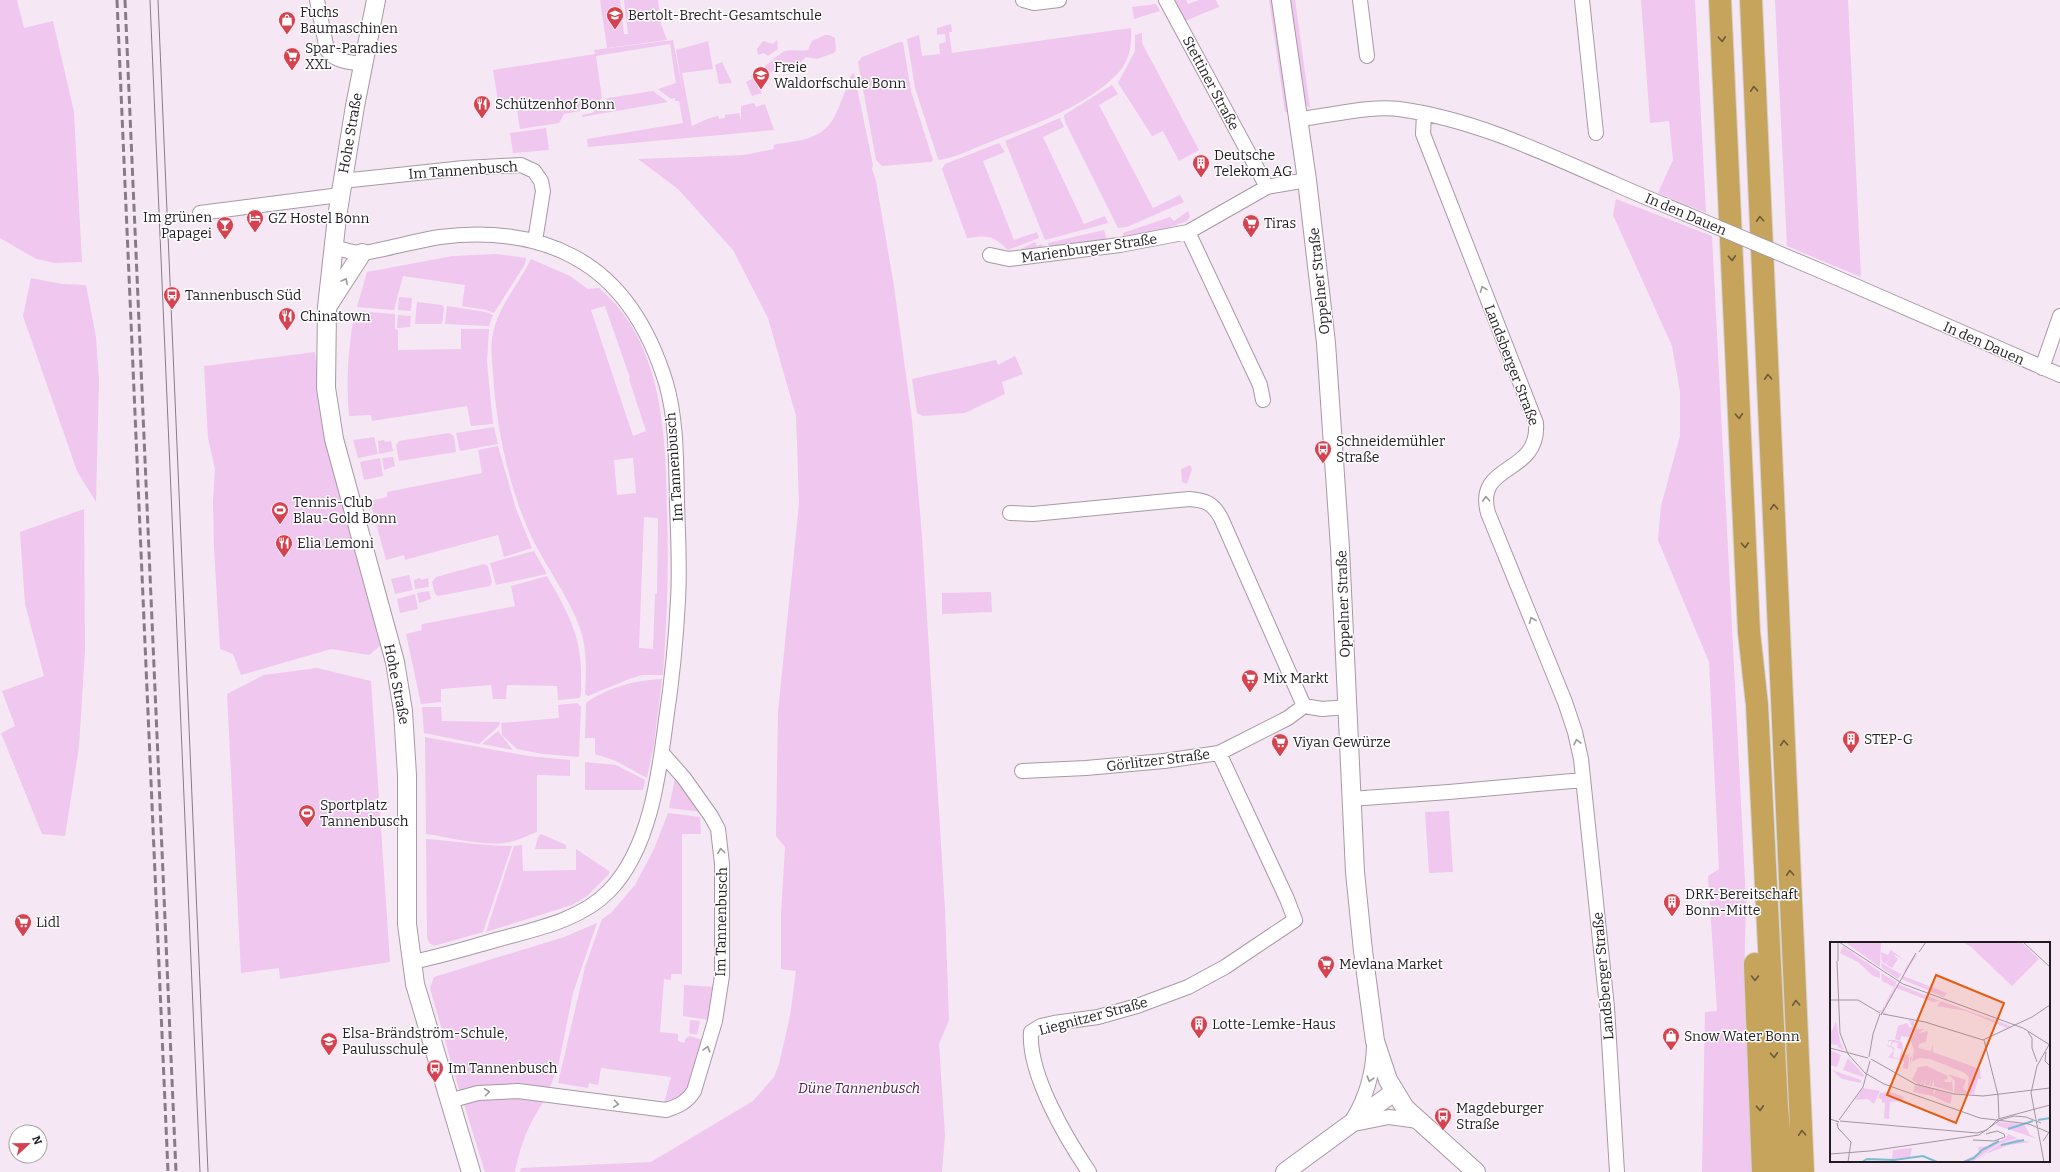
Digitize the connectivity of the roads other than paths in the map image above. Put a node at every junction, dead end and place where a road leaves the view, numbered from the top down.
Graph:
1 (317, 0) edge
2 (376, 0) edge
3 (1023, 0) edge
4 (1059, 0) edge
5 (1166, 0) edge
6 (1282, 0) edge
7 (1360, 0) edge
8 (1582, 0) edge
9 (1720, 0) edge
10 (1751, 0) edge
11 (1366, 56) dead end
12 (363, 64) junction
13 (1424, 114) junction
14 (1299, 119) junction
15 (1596, 133) dead end
16 (1307, 180) junction
17 (1267, 187) junction
18 (341, 188) junction
19 (200, 213) dead end
20 (1188, 232) junction
21 (534, 241) junction
22 (333, 247) junction
23 (362, 253) junction
24 (990, 255) dead end
25 (327, 307) junction
26 (2060, 316) edge
27 (2042, 368) junction
28 (2060, 375) edge
29 (1263, 400) dead end
30 (1010, 513) dead end
31 (1749, 632) junction
32 (1304, 706) junction
33 (1347, 707) junction
34 (662, 753) junction
35 (1219, 753) junction
36 (1022, 771) dead end
37 (1583, 780) junction
38 (1350, 799) junction
39 (412, 962) junction
40 (1375, 1041) junction
41 (1394, 1092) junction
42 (449, 1101) junction
43 (1776, 1108) junction
44 (1418, 1121) junction
45 (1350, 1125) junction
46 (471, 1172) edge
47 (1089, 1172) edge
48 (1285, 1172) edge
49 (1476, 1172) edge
50 (1617, 1172) edge
51 (1763, 1172) edge
52 (1776, 1172) edge
53 (1783, 1172) edge
54 (1803, 1172) edge

1 - 12 street
2 - 12 street, Hohe Straße
3 - 4 street
5 - 17 street, Stettiner Straße
6 - 14 street, Oppelner Straße
7 - 11 street
8 - 15 street
9 -> 31 highway
54 -> 10 highway
12 - 18 street, Hohe Straße
13 - 14 street, In den Dauen
13 - 27 street, In den Dauen, bridge
37 -> 13 street, Landsberger Straße
14 - 16 street, Oppelner Straße
16 - 17 street, Marienburger Straße
16 - 33 street, Oppelner Straße
17 - 20 street, Marienburger Straße
18 - 19 street
18 - 21 street, Im Tannenbusch
18 - 22 street, Hohe Straße
20 - 24 street, Marienburger Straße
20 - 29 street
21 - 23 street, Im Tannenbusch
21 - 34 street, Im Tannenbusch
22 - 23 street, Im Tannenbusch
22 - 25 street, Hohe Straße
25 -> 23 street
25 - 39 street, Hohe Straße
26 - 27 street
27 - 28 street, In den Dauen
30 - 32 street
31 -> 43 highway
31 -> 51 highway
32 - 33 street
32 - 35 street, Görlitzer Straße
33 - 38 street, Oppelner Straße
34 - 39 street, Im Tannenbusch
42 -> 34 street, Im Tannenbusch
35 - 36 street, Görlitzer Straße
35 - 47 street, Liegnitzer Straße
37 - 38 street
37 - 50 street, Landsberger Straße
38 - 40 street, Oppelner Straße
39 - 42 street, Hohe Straße
40 - 41 street, Oppelner Straße
40 -> 45 street
41 - 44 street, Oppelner Straße
41 - 45 street
42 - 46 street, Hohe Straße
43 - 52 highway
43 - 53 highway
44 - 45 street
44 - 49 street, Oppelner Straße
45 - 48 street

